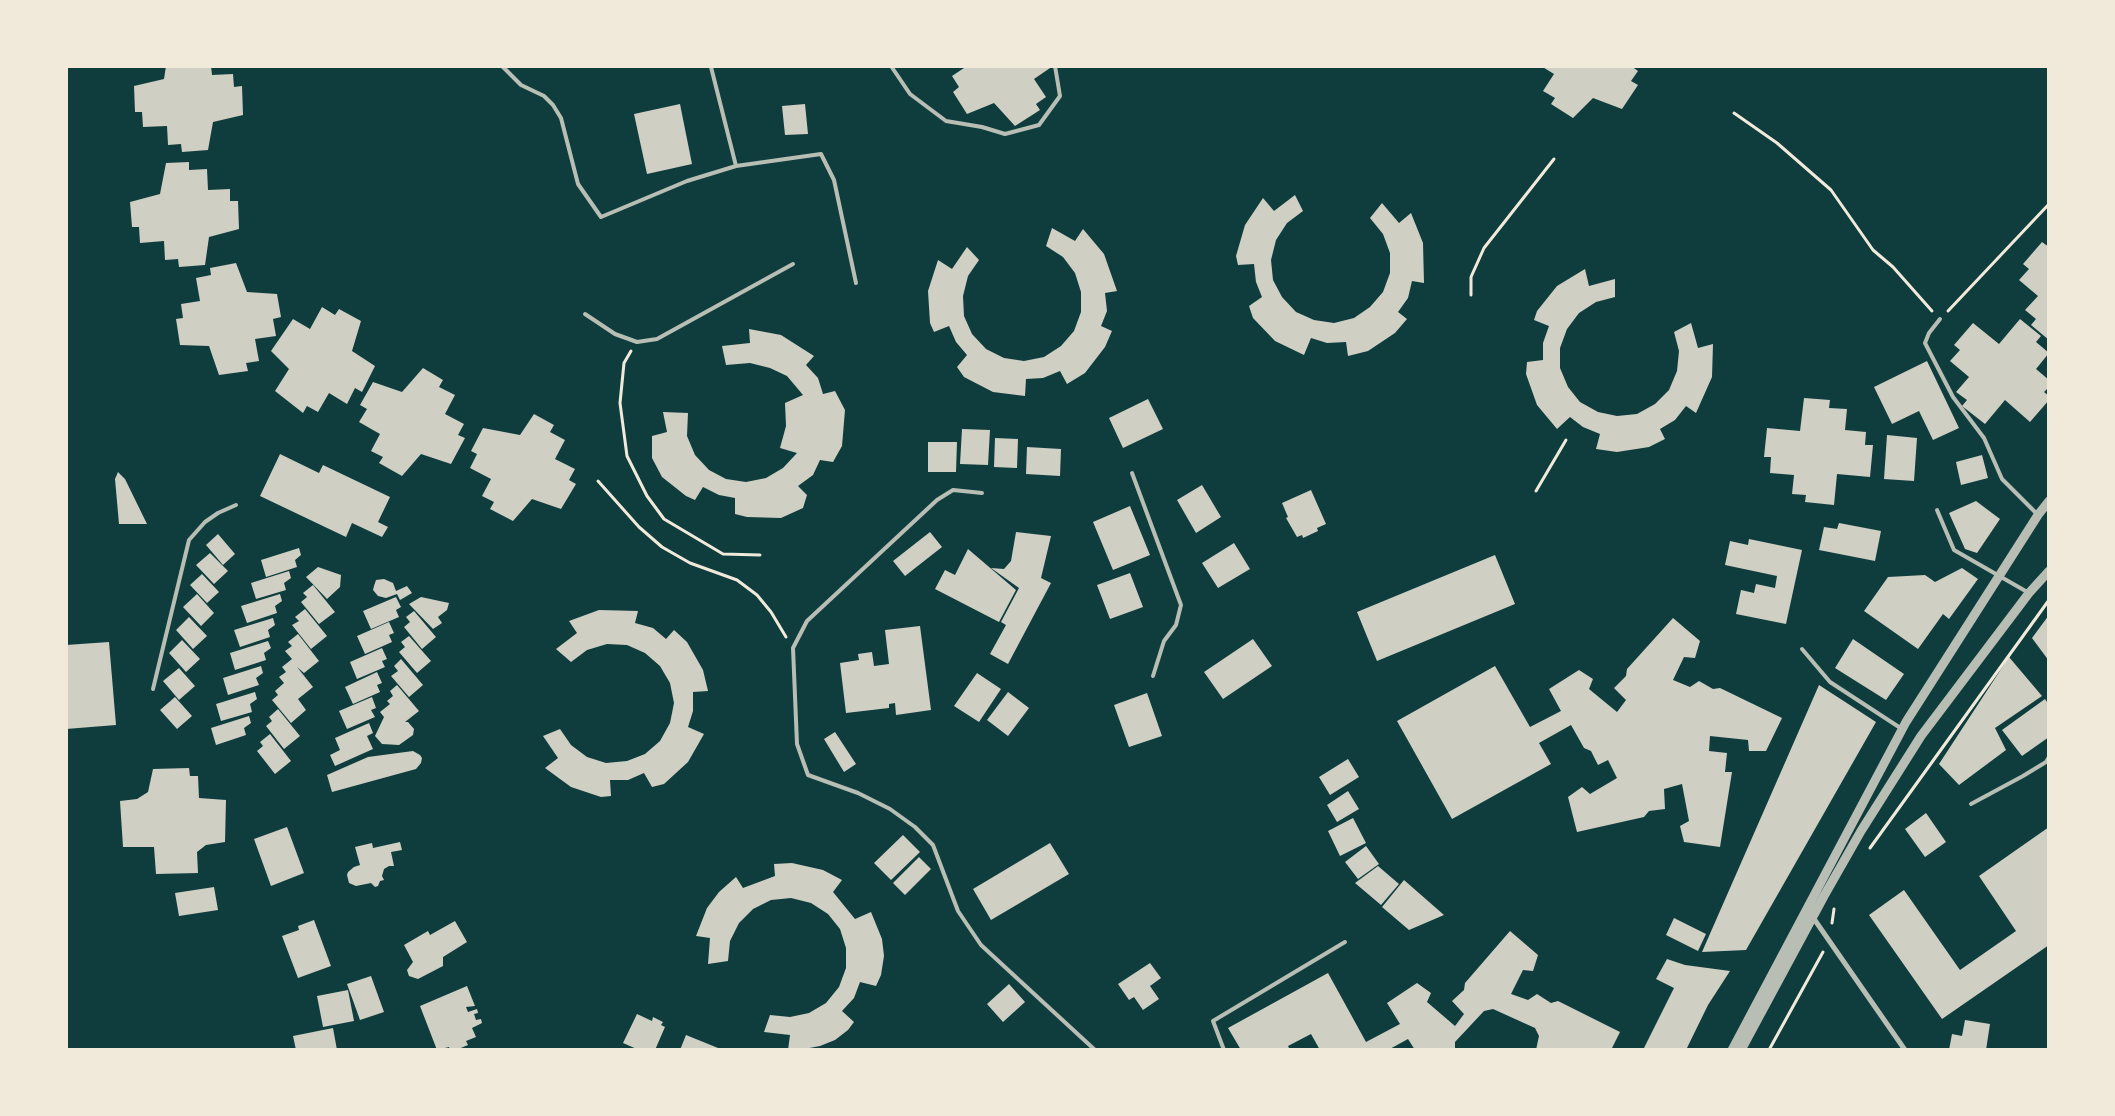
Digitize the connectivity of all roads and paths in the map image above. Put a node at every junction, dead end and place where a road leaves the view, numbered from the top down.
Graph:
1 (502, 66) edge
2 (892, 66) edge
3 (1054, 66) edge
4 (711, 67) edge
5 (1734, 113) dead end
6 (1554, 159) dead end
7 (736, 166) junction
8 (2049, 204) edge
9 (793, 264) dead end
10 (856, 283) dead end
11 (1471, 296) dead end
12 (585, 314) dead end
13 (1940, 320) junction
14 (637, 342) junction
15 (1566, 440) dead end
16 (1132, 473) dead end
17 (598, 481) dead end
18 (1536, 491) dead end
19 (982, 493) dead end
20 (2049, 501) edge
21 (236, 505) dead end
22 (1937, 510) dead end
23 (2038, 515) junction
24 (760, 555) dead end
25 (2049, 571) edge
26 (2000, 576) junction
27 (2029, 593) junction
28 (2049, 600) edge
29 (793, 648) junction
30 (1802, 649) dead end
31 (1153, 676) dead end
32 (153, 689) dead end
33 (1902, 729) junction
34 (2049, 757) edge
35 (1971, 804) dead end
36 (1866, 854) dead end
37 (1836, 903) dead end
38 (1806, 907) junction
39 (1813, 917) junction
40 (1829, 940) junction
41 (1345, 942) dead end
42 (1095, 1050) edge
43 (1224, 1050) edge
44 (1732, 1050) edge
45 (1741, 1050) edge
46 (1769, 1050) edge
47 (1905, 1050) edge

1 - 7 lane
2 - 3 lane
4 - 7 lane
5 - 13 path
6 - 11 path
7 - 10 lane
8 - 13 path
9 - 14 lane
12 - 14 lane
13 - 23 lane
14 - 24 path
15 - 18 path
16 - 31 lane
17 - 29 path
19 - 29 lane
20 - 23 street
21 - 32 lane
22 - 26 lane
23 - 26 street
25 - 27 street
26 - 27 lane
26 - 33 street
27 - 39 street
28 - 36 path
29 - 42 lane
30 - 33 lane
33 - 38 street
34 - 35 lane
37 - 40 path
38 - 39 street
38 - 44 street
39 - 40 street
39 - 45 street
40 - 46 path
40 - 47 street
41 - 43 lane

